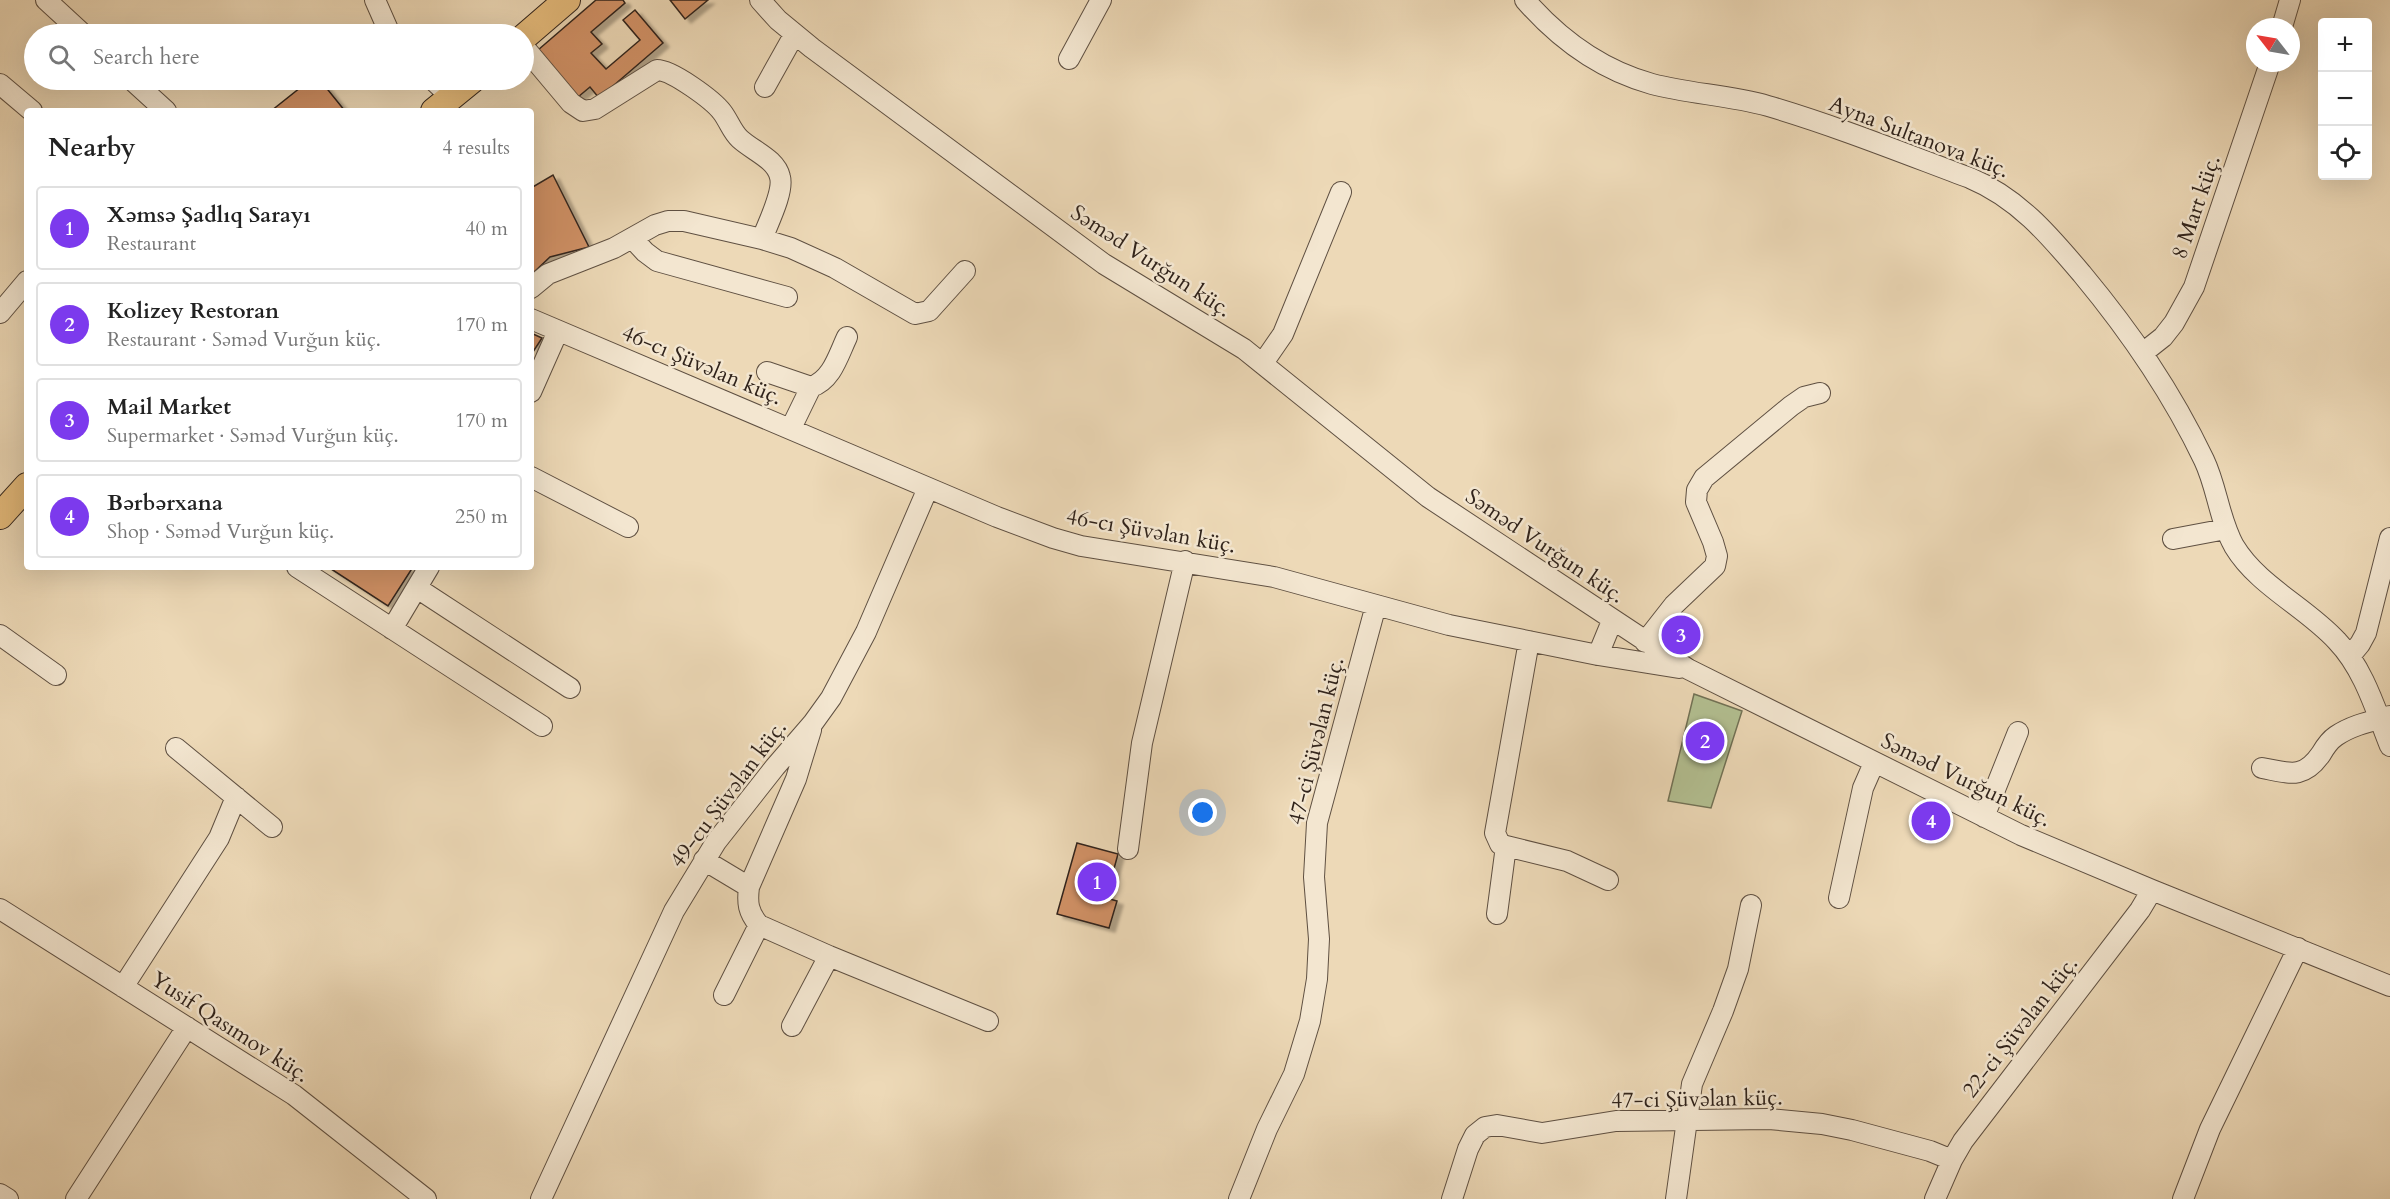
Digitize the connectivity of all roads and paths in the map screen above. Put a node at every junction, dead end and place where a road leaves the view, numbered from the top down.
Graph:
1 (46, 0) edge
2 (375, 0) edge
3 (760, 0) edge
4 (1101, 0) edge
5 (1525, 0) edge
6 (2287, 1) edge
7 (557, 3) edge
8 (2284, 18) edge
9 (72, 24) edge
10 (386, 24) edge
11 (534, 27) edge
12 (794, 35) junction
13 (534, 59) edge
14 (1070, 59) dead end
15 (2267, 72) edge
16 (0, 84) edge
17 (765, 87) dead end
18 (143, 90) edge
19 (28, 108) edge
20 (163, 108) edge
21 (1341, 192) dead end
22 (633, 238) junction
23 (762, 239) junction
24 (965, 271) dead end
25 (24, 285) edge
26 (534, 285) edge
27 (787, 297) dead end
28 (0, 313) edge
29 (534, 320) edge
30 (558, 331) junction
31 (847, 338) dead end
32 (2144, 352) junction
33 (1263, 363) junction
34 (767, 372) dead end
35 (534, 385) edge
36 (811, 387) junction
37 (1820, 393) dead end
38 (791, 428) junction
39 (534, 479) edge
40 (928, 488) junction
41 (24, 489) edge
42 (0, 516) edge
43 (628, 527) dead end
44 (2226, 529) junction
45 (2390, 538) edge
46 (2174, 539) dead end
47 (1185, 561) junction
48 (302, 570) edge
49 (427, 570) edge
50 (417, 588) junction
51 (1376, 606) junction
52 (1612, 621) junction
53 (393, 629) junction
54 (0, 635) edge
55 (1529, 641) junction
56 (1645, 642) junction
57 (1598, 655) junction
58 (2350, 656) junction
59 (1688, 669) junction
60 (56, 675) dead end
61 (570, 688) dead end
62 (2385, 718) edge
63 (813, 723) junction
64 (542, 726) dead end
65 (2018, 732) dead end
66 (2390, 746) edge
67 (176, 748) dead end
68 (1874, 763) junction
69 (2262, 768) dead end
70 (236, 797) junction
71 (1984, 817) junction
72 (272, 827) dead end
73 (1506, 846) junction
74 (1128, 849) dead end
75 (704, 860) junction
76 (1608, 880) dead end
77 (749, 887) junction
78 (2152, 890) junction
79 (1839, 898) dead end
80 (1751, 906) dead end
81 (0, 909) edge
82 (1497, 914) dead end
83 (759, 925) junction
84 (2298, 948) junction
85 (830, 956) junction
86 (2390, 986) edge
87 (123, 987) junction
88 (724, 995) dead end
89 (988, 1021) dead end
90 (792, 1026) dead end
91 (187, 1027) junction
92 (1687, 1122) junction
93 (1952, 1160) junction
94 (0, 1194) edge
95 (8, 1199) edge
96 (76, 1199) edge
97 (426, 1199) edge
98 (541, 1199) edge
99 (1239, 1199) edge
100 (1452, 1199) edge
101 (1676, 1199) edge
102 (1935, 1199) edge
103 (2183, 1199) edge

1 - 9 street
2 - 10 street
3 - 12 street, Səməd Vurğun küç.
4 - 14 street
5 - 32 street, Ayna Sultanova küç.
6 - 8 street
7 - 11 main road
12 - 17 street
12 - 33 street, Səməd Vurğun küç.
13 - 23 street
15 - 32 street, 8 Mart küç.
16 - 19 street
18 - 20 street
21 - 33 street
22 - 23 street
22 - 26 street
22 - 27 street
23 - 24 street
25 - 28 street
29 - 30 street, 46-cı Şüvəlan küç.
30 - 35 street
30 - 38 street, 46-cı Şüvəlan küç.
31 - 36 street
32 - 44 street, Ayna Sultanova küç.
33 - 52 street, Səməd Vurğun küç.
34 - 36 street
36 - 38 street
37 - 56 street
38 - 40 street, 46-cı Şüvəlan küç.
39 - 43 street
40 - 47 street, 46-cı Şüvəlan küç.
40 - 63 street, 49-cu Şüvəlan küç.
41 - 42 main road
44 - 46 street
44 - 58 street, Ayna Sultanova küç.
45 - 58 street
47 - 51 street, 46-cı Şüvəlan küç.
47 - 74 street
48 - 53 street
49 - 50 street
50 - 53 street
50 - 61 street
51 - 55 street, 46-cı Şüvəlan küç.
51 - 99 street, 47-ci Şüvəlan küç.
52 - 56 street, Səməd Vurğun küç.
52 - 57 street
53 - 64 street
54 - 60 street
55 - 57 street, 46-cı Şüvəlan küç.
55 - 73 street
56 - 59 street, Səməd Vurğun küç.
57 - 59 street, 46-cı Şüvəlan küç.
58 - 62 street, Ayna Sultanova küç.
59 - 68 street, Səməd Vurğun küç.
62 - 66 street, Ayna Sultanova küç.
62 - 69 street
63 - 75 street, 49-cu Şüvəlan küç.
63 - 77 street
65 - 71 street
67 - 70 street
68 - 71 street, Səməd Vurğun küç.
68 - 79 street
70 - 72 street
70 - 87 street
71 - 78 street, Səməd Vurğun küç.
73 - 76 street
73 - 82 street
75 - 77 street
75 - 98 street, 49-cu Şüvəlan küç.
77 - 83 street
78 - 84 street, Səməd Vurğun küç.
78 - 93 street, 22-ci Şüvəlan küç.
80 - 92 street
81 - 87 street, Yusif Qasımov küç.
83 - 85 street
83 - 88 street
84 - 86 street, Səməd Vurğun küç.
84 - 103 street
85 - 89 street
85 - 90 street
87 - 91 street, Yusif Qasımov küç.
91 - 96 street
91 - 97 street, Yusif Qasımov küç.
92 - 93 street, 47-ci Şüvəlan küç.
92 - 100 street, 47-ci Şüvəlan küç.
92 - 101 street
93 - 102 street, 22-ci Şüvəlan küç.
94 - 95 street

